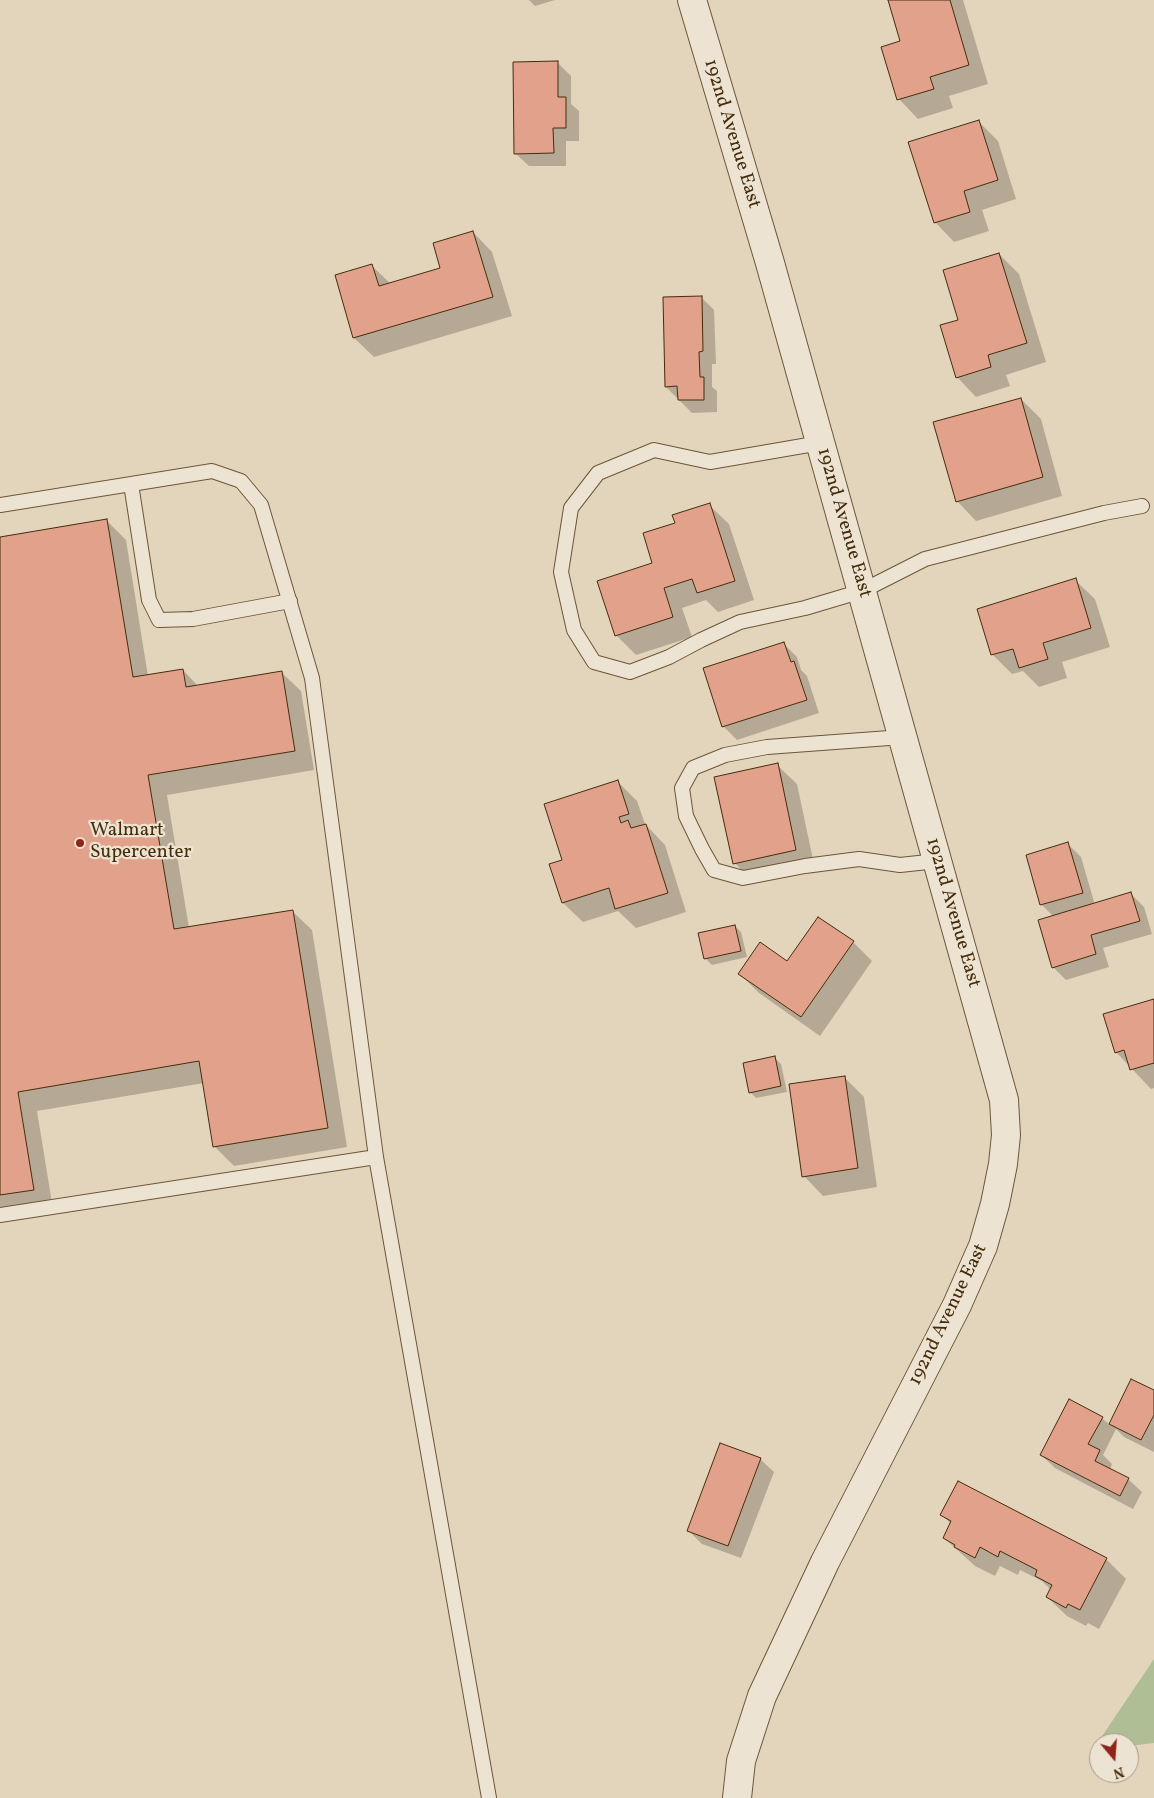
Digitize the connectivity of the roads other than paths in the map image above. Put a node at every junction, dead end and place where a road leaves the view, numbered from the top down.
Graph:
1 (692, 0) edge
2 (820, 442) junction
3 (131, 484) junction
4 (0, 505) edge
5 (1142, 506) dead end
6 (862, 591) junction
7 (290, 601) junction
8 (903, 737) junction
9 (937, 861) junction
10 (376, 1157) junction
11 (0, 1215) edge
12 (489, 1798) edge
13 (737, 1798) edge

1 - 2 street, 192nd Avenue East
2 - 6 street, 192nd Avenue East
2 - 6 lane
3 - 4 lane
3 - 7 lane
3 - 7 lane
5 - 6 lane
6 - 8 street, 192nd Avenue East
7 - 10 lane
8 - 9 street, 192nd Avenue East
8 - 9 lane
9 - 13 street, 192nd Avenue East
10 - 11 lane
10 - 12 lane

